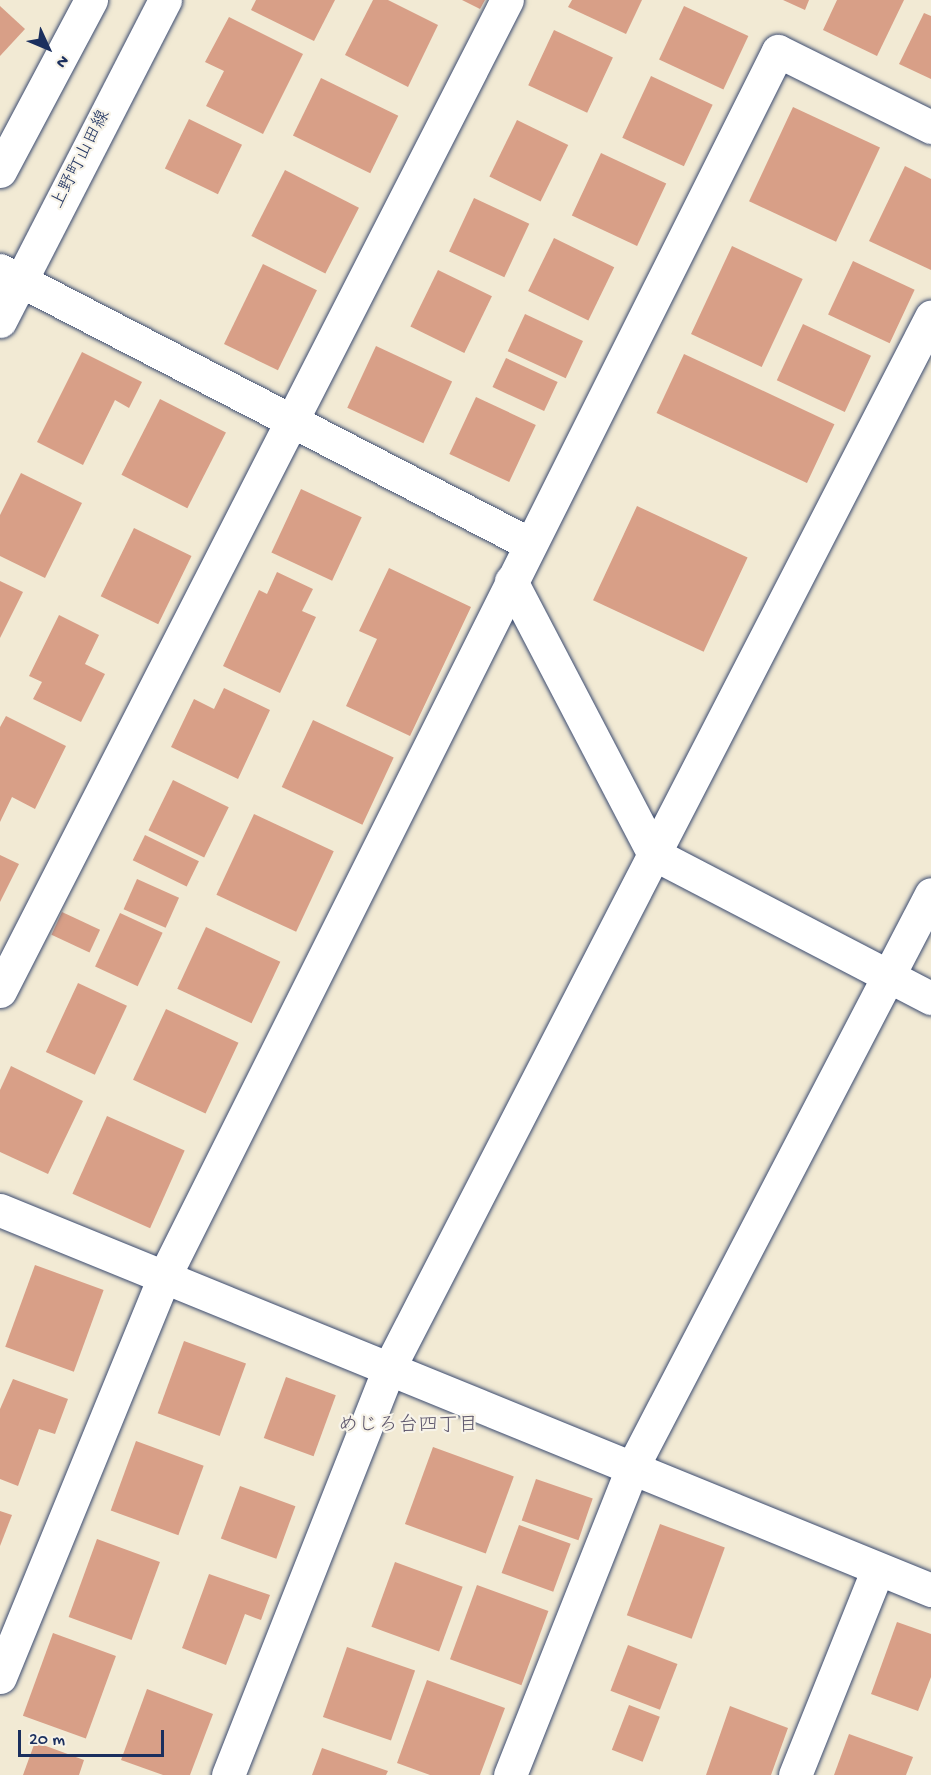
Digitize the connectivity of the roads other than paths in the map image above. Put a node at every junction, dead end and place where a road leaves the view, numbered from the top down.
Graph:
1 (91, 0) edge
2 (165, 0) edge
3 (507, 0) edge
4 (931, 128) edge
5 (0, 171) edge
6 (10, 275) edge
7 (931, 317) edge
8 (0, 321) edge
9 (294, 422) junction
10 (530, 544) junction
11 (511, 581) junction
12 (654, 854) junction
13 (931, 894) edge
14 (889, 976) junction
15 (0, 991) edge
16 (931, 998) edge
17 (0, 1210) edge
18 (165, 1277) junction
19 (389, 1368) junction
20 (632, 1468) junction
21 (878, 1569) junction
22 (931, 1590) edge
23 (0, 1677) edge
24 (228, 1775) edge
25 (510, 1775) edge
26 (795, 1775) edge

1 - 5 street
2 - 6 street, 上野町山田線
3 - 9 street
4 - 10 street
6 - 8 street, 上野町山田線
6 - 9 street
7 - 12 street
9 - 10 street
9 - 15 street
10 - 11 street
11 - 12 street
11 - 18 street
12 - 14 street
12 - 19 street
13 - 14 street
14 - 16 street
14 - 20 street
17 - 18 street
18 - 19 street
18 - 23 street
19 - 20 street
19 - 24 street
20 - 21 street
20 - 25 street
21 - 22 street
21 - 26 street

